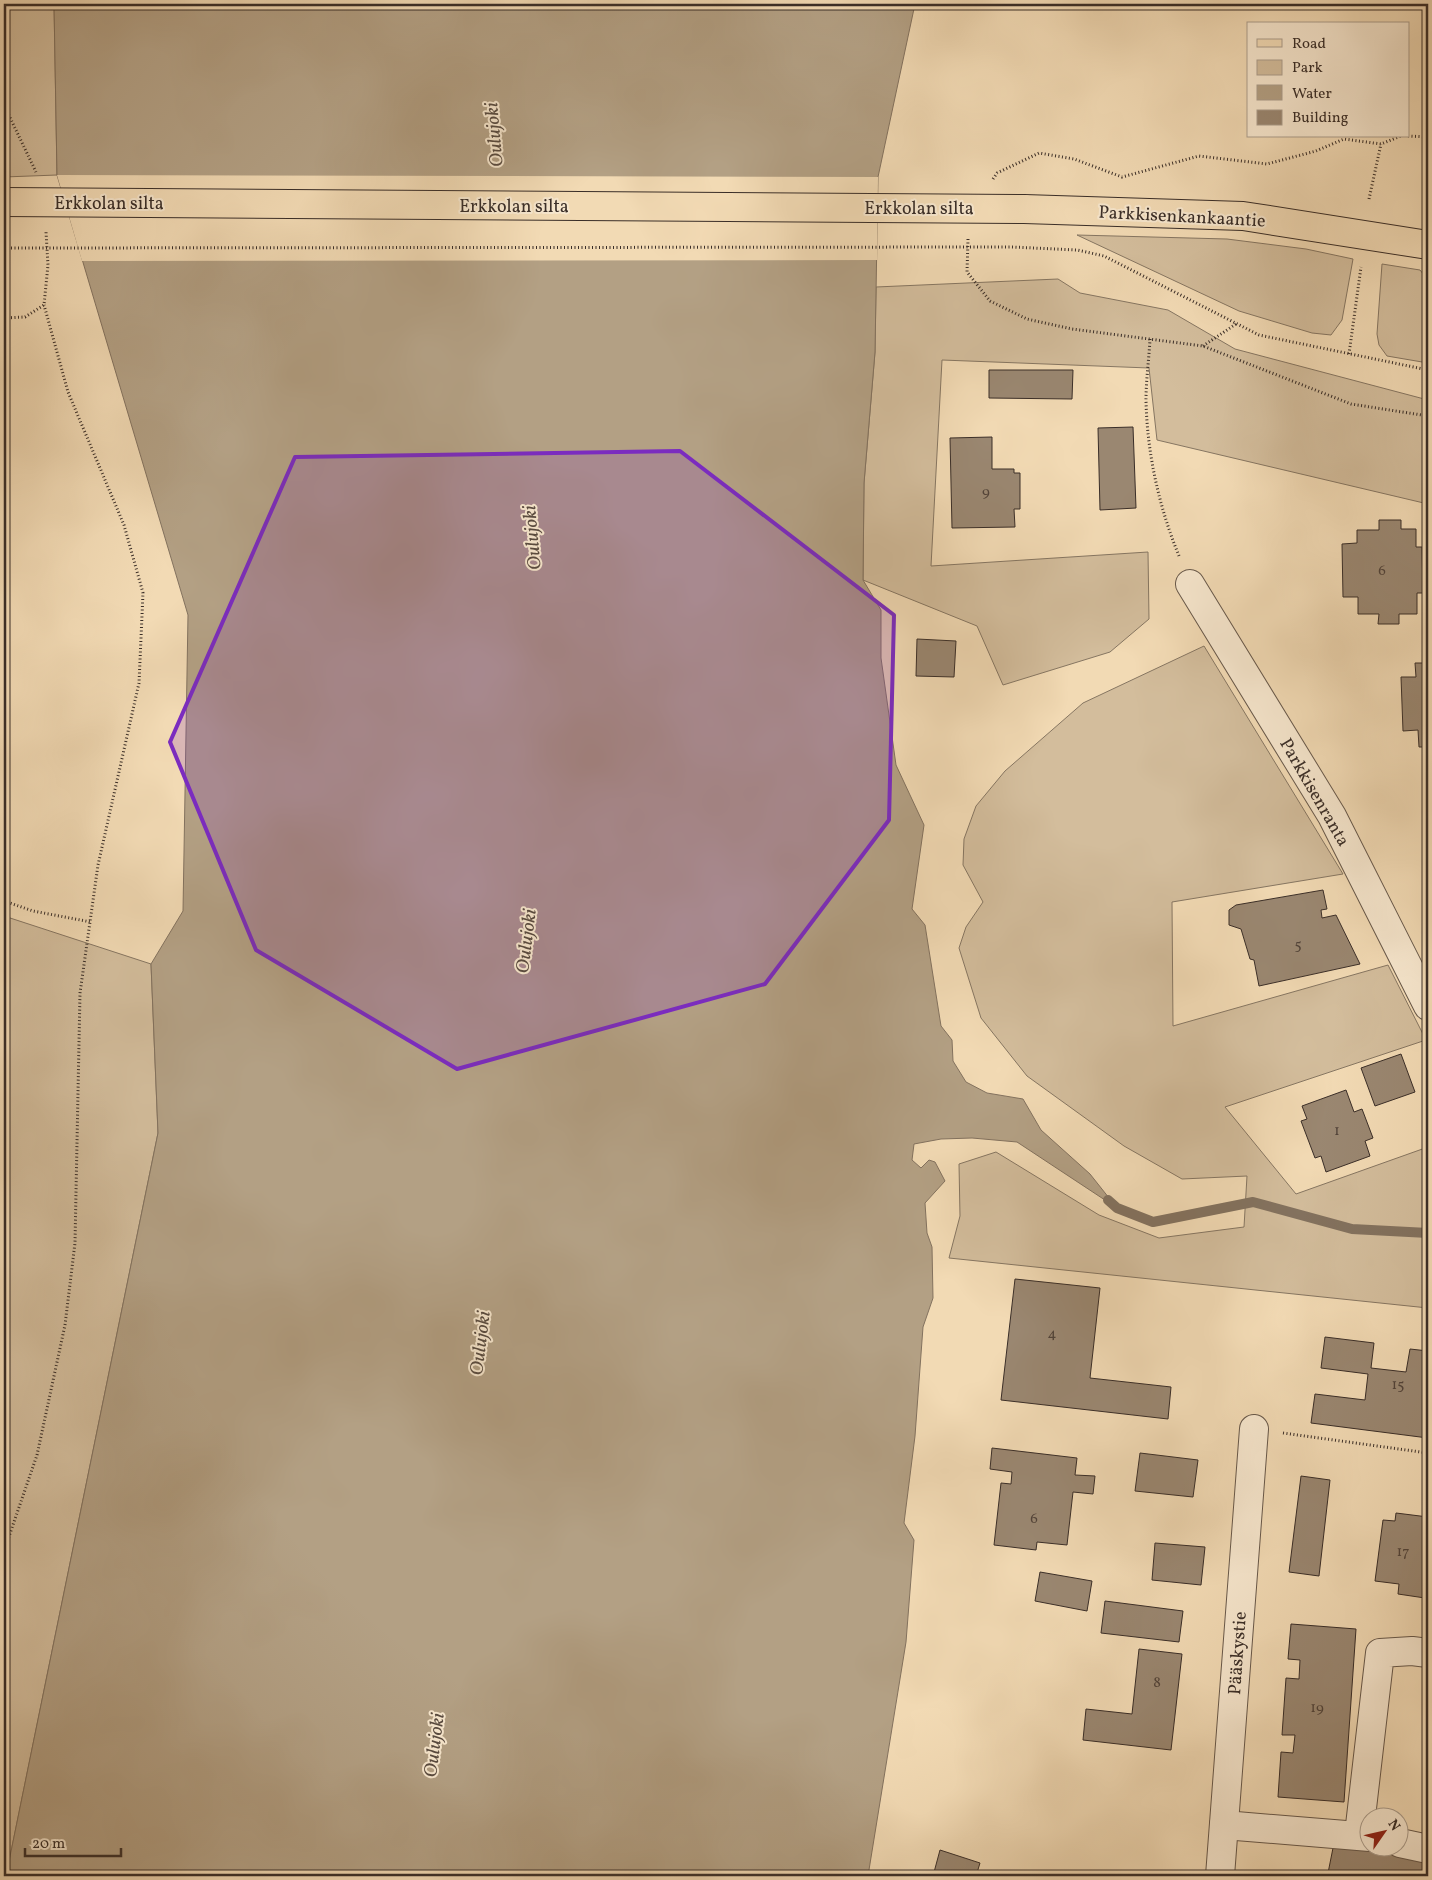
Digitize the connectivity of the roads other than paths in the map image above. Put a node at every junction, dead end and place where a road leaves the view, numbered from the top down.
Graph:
1 (4, 202) edge
2 (1024, 209) joint
3 (1428, 245) edge
4 (1190, 584) road end
5 (1428, 1006) edge
6 (1254, 1429) road end
7 (1428, 1653) edge
8 (1366, 1808) edge
9 (1224, 1825) junction
10 (1360, 1836) edge
11 (1410, 1845) edge
12 (1428, 1849) edge
13 (1220, 1876) edge

1 - 2 main road, Erkkolan silta, bridge
2 - 3 main road, Parkkisenkankaantie
4 - 5 street, Parkkisenranta
6 - 9 street, Pääskystie
7 - 8 street
9 - 10 street
9 - 13 street, Pääskystie
11 - 12 street

